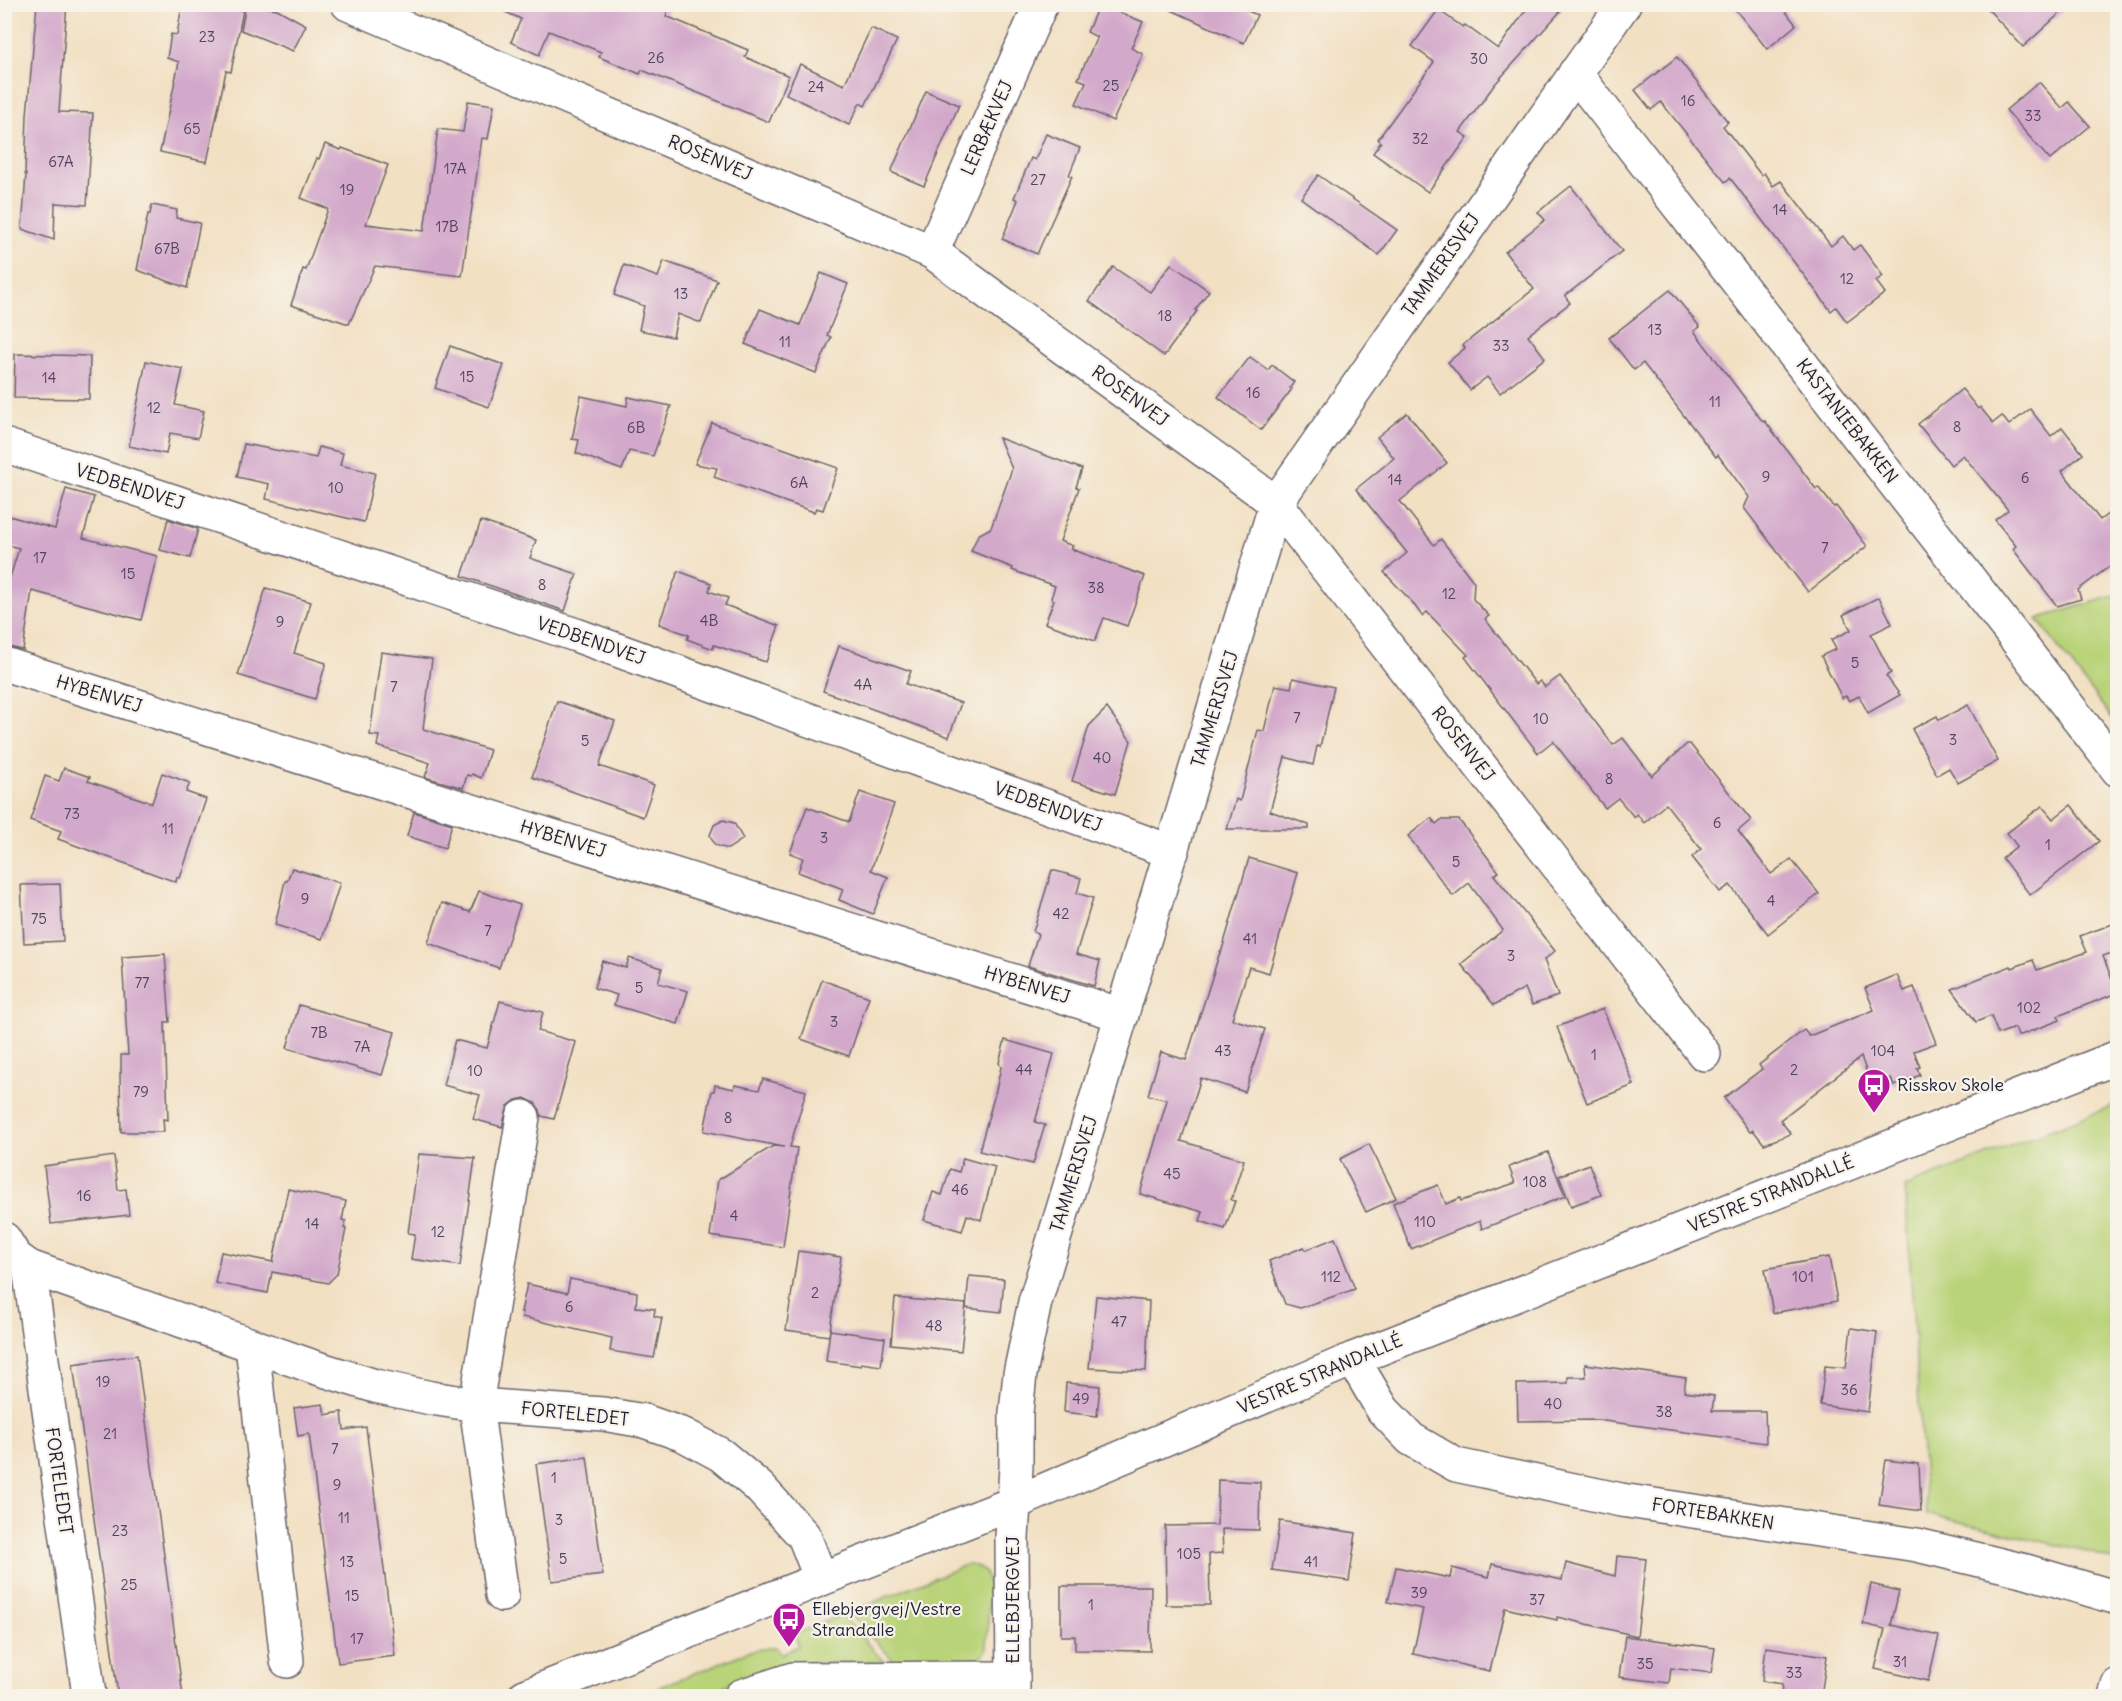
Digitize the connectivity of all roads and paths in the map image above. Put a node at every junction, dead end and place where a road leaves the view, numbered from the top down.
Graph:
1 (348, 4) edge
2 (1041, 4) edge
3 (1624, 4) edge
4 (1575, 73) junction
5 (932, 252) junction
6 (4, 446) edge
7 (1276, 503) junction
8 (4, 664) edge
9 (2118, 770) edge
10 (1172, 852) junction
11 (1122, 1015) junction
12 (1704, 1054) dead end
13 (2118, 1057) edge
14 (523, 1118) dead end
15 (4, 1239) edge
16 (29, 1267) junction
17 (252, 1346) junction
18 (1353, 1359) junction
19 (476, 1405) junction
20 (1014, 1503) junction
21 (821, 1580) junction
22 (502, 1595) dead end
23 (2118, 1598) edge
24 (287, 1660) dead end
25 (2118, 1685) edge
26 (1013, 1687) edge
27 (793, 1688) edge
28 (89, 1695) edge
29 (525, 1696) edge
30 (741, 1696) edge
31 (2115, 1696) edge

1 - 5 street, ROSENVEJ
2 - 5 street, LERBÆKVEJ
3 - 4 street, TAMMERISVEJ
4 - 7 street, TAMMERISVEJ
4 - 9 street, KASTANIEBAKKEN
5 - 7 street, ROSENVEJ
6 - 10 street, VEDBENDVEJ
7 - 10 street, TAMMERISVEJ
7 - 12 street, ROSENVEJ
8 - 11 street, HYBENVEJ
10 - 11 street, TAMMERISVEJ
11 - 20 street, TAMMERISVEJ
13 - 18 street, VESTRE STRANDALLÉ
14 - 19 street
15 - 16 street, FORTELEDET
16 - 17 street, FORTELEDET
16 - 28 street, FORTELEDET
17 - 19 street, FORTELEDET
17 - 24 street
18 - 20 street, VESTRE STRANDALLÉ
18 - 23 street, FORTEBAKKEN
19 - 21 street, FORTELEDET
19 - 22 street
20 - 21 street, VESTRE STRANDALLÉ
20 - 26 street, ELLEBJERGVEJ
21 - 29 street, VESTRE STRANDALLÉ
25 - 31 street
26 - 27 street
27 - 30 street

